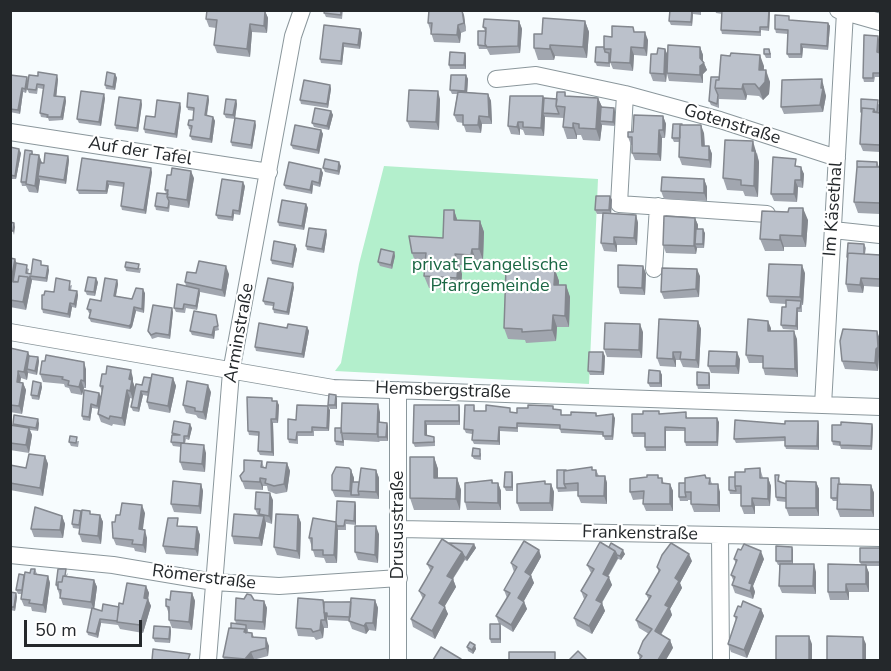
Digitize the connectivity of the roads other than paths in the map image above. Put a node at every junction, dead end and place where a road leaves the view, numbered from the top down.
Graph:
1 (302, 10) edge
2 (842, 11) edge
3 (880, 22) edge
4 (496, 79) dead end
5 (625, 94) junction
6 (10, 132) edge
7 (837, 158) junction
8 (268, 172) junction
9 (658, 206) junction
10 (767, 214) edge
11 (833, 230) junction
12 (880, 235) edge
13 (654, 269) dead end
14 (10, 332) edge
15 (231, 372) junction
16 (398, 390) junction
17 (823, 405) junction
18 (880, 407) edge
19 (399, 529) junction
20 (720, 535) junction
21 (880, 538) edge
22 (10, 555) edge
23 (399, 578) junction
24 (214, 582) junction
25 (208, 660) edge
26 (398, 660) edge
27 (721, 660) edge

1 - 8 street, Arminstraße
2 - 3 street
2 - 7 street, Im Käsethal
4 - 5 street, Gotenstraße
5 - 7 street, Gotenstraße
5 - 9 street
6 - 8 street, Auf der Tafel
7 - 11 street, Im Käsethal
8 - 15 street, Arminstraße
9 - 10 street
9 - 13 street
11 - 12 street
11 - 17 street, Im Käsethal
14 - 15 street, Hemsbergstraße
15 - 16 street, Hemsbergstraße
15 - 24 street, Arminstraße
16 - 17 street, Hemsbergstraße
16 - 19 street, Drususstraße
17 - 18 street, Hemsbergstraße
19 - 20 street, Frankenstraße
19 - 23 street, Drususstraße
20 - 21 street, Frankenstraße
20 - 27 street
22 - 24 street, Römerstraße
23 - 24 street, Römerstraße
23 - 26 street, Drususstraße
24 - 25 street, Arminstraße

